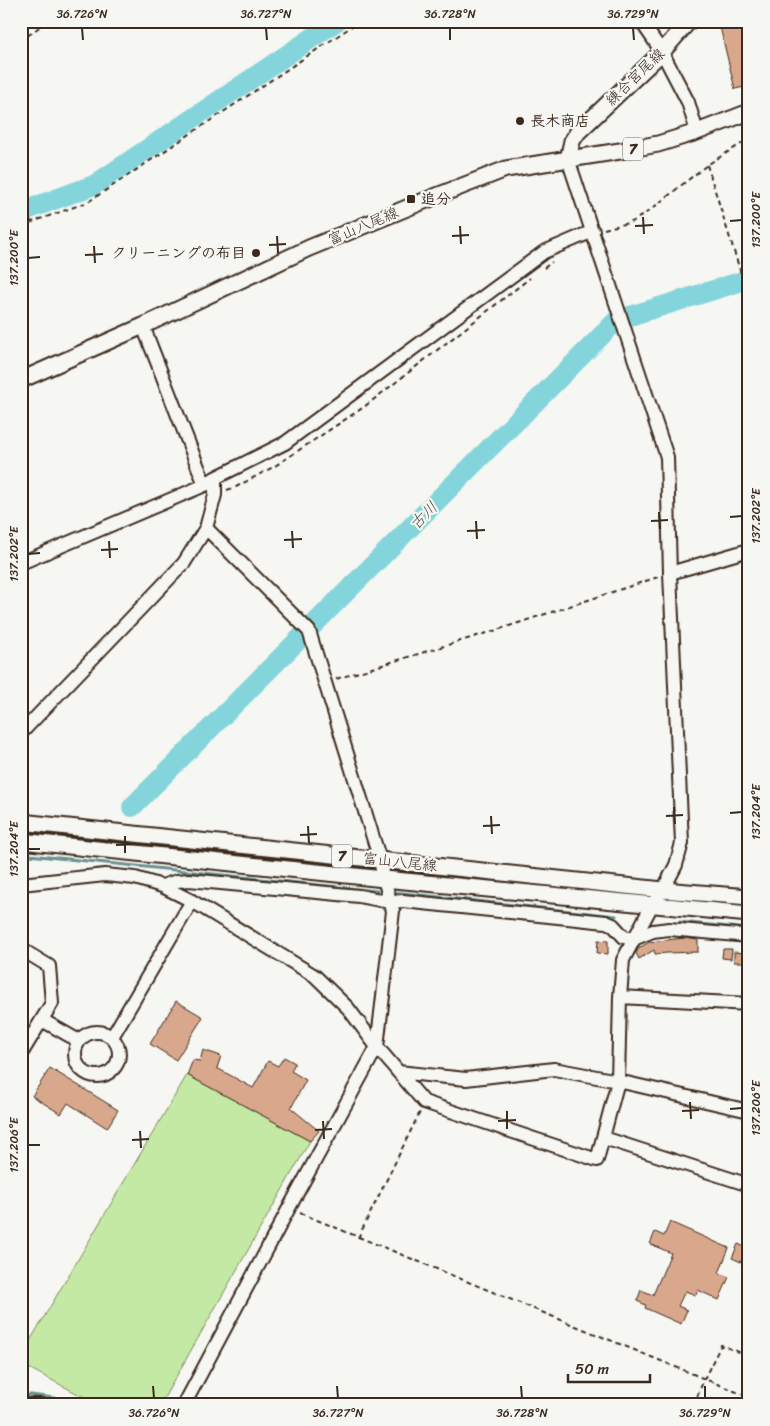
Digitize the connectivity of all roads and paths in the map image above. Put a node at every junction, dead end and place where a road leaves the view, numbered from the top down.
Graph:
1 (47, 21) edge
2 (360, 21) edge
3 (641, 21) edge
4 (689, 21) edge
5 (21, 41) edge
6 (662, 52) junction
7 (749, 112) edge
8 (697, 132) junction
9 (749, 139) edge
10 (568, 159) junction
11 (707, 165) junction
12 (21, 202) edge
13 (31, 222) junction
14 (21, 226) edge
15 (593, 231) junction
16 (558, 258) dead end
17 (543, 268) dead end
18 (536, 274) dead end
19 (749, 299) edge
20 (143, 326) junction
21 (21, 380) edge
22 (210, 482) junction
23 (215, 495) junction
24 (206, 528) junction
25 (749, 550) edge
26 (21, 563) edge
27 (670, 573) junction
28 (326, 682) junction
29 (21, 733) edge
30 (21, 822) edge
31 (21, 841) edge
32 (380, 860) junction
33 (384, 879) junction
34 (21, 884) edge
35 (162, 886) junction
36 (663, 890) junction
37 (749, 897) edge
38 (192, 901) junction
39 (390, 902) junction
40 (652, 905) junction
41 (749, 914) edge
42 (749, 936) edge
43 (634, 939) junction
44 (21, 949) edge
45 (620, 997) junction
46 (749, 1004) edge
47 (42, 1020) junction
48 (112, 1037) junction
49 (79, 1041) junction
50 (377, 1047) junction
51 (21, 1054) edge
52 (398, 1072) junction
53 (618, 1081) junction
54 (424, 1102) junction
55 (749, 1111) edge
56 (604, 1138) junction
57 (749, 1185) edge
58 (289, 1208) junction
59 (358, 1238) junction
60 (749, 1356) edge
61 (704, 1379) junction
62 (749, 1397) edge
63 (21, 1404) edge
64 (41, 1405) edge
65 (184, 1405) edge
66 (694, 1405) edge

1 - 5 path
2 - 13 path
3 - 6 street
4 - 6 main road, 練合宮尾線
6 - 8 street
6 - 10 main road, 練合宮尾線
7 - 8 main road, 富山八尾線 / 7
8 - 10 main road, 富山八尾線 / 7
9 - 11 path
10 - 15 street
10 - 20 main road, 富山八尾線 / 7
11 - 15 path
11 - 19 path
12 - 13 path
13 - 14 path
15 - 22 street
15 - 27 street
16 - 17 path
18 - 23 path
20 - 21 main road, 富山八尾線 / 7
20 - 22 street
22 - 23 street
22 - 26 street
23 - 24 street
24 - 28 street
24 - 29 street
25 - 27 street
27 - 28 path
27 - 36 street
28 - 32 street
30 - 32 main road, 富山八尾線 / 7
31 - 33 main road, 富山八尾線 / 7
32 - 33 street
32 - 36 main road, 富山八尾線 / 7
33 - 39 street
33 - 40 main road, 富山八尾線 / 7
34 - 35 street
35 - 38 street
35 - 39 street
36 - 37 main road, 富山八尾線 / 7
36 - 40 street
38 - 48 street
38 - 50 street
39 - 43 street
39 - 50 street
40 - 41 main road, 富山八尾線 / 7
40 - 43 street
42 - 43 street
43 - 45 street
44 - 47 street
45 - 46 street
45 - 53 street
47 - 49 street
47 - 51 street
48 - 49 street
48 - 49 street
50 - 52 street
50 - 58 street
52 - 53 street
52 - 54 street
53 - 55 street
53 - 56 street
54 - 56 street
54 - 59 path
56 - 57 street
58 - 59 path
58 - 65 street
59 - 61 path
60 - 61 path
61 - 62 path
61 - 66 path
63 - 64 street

